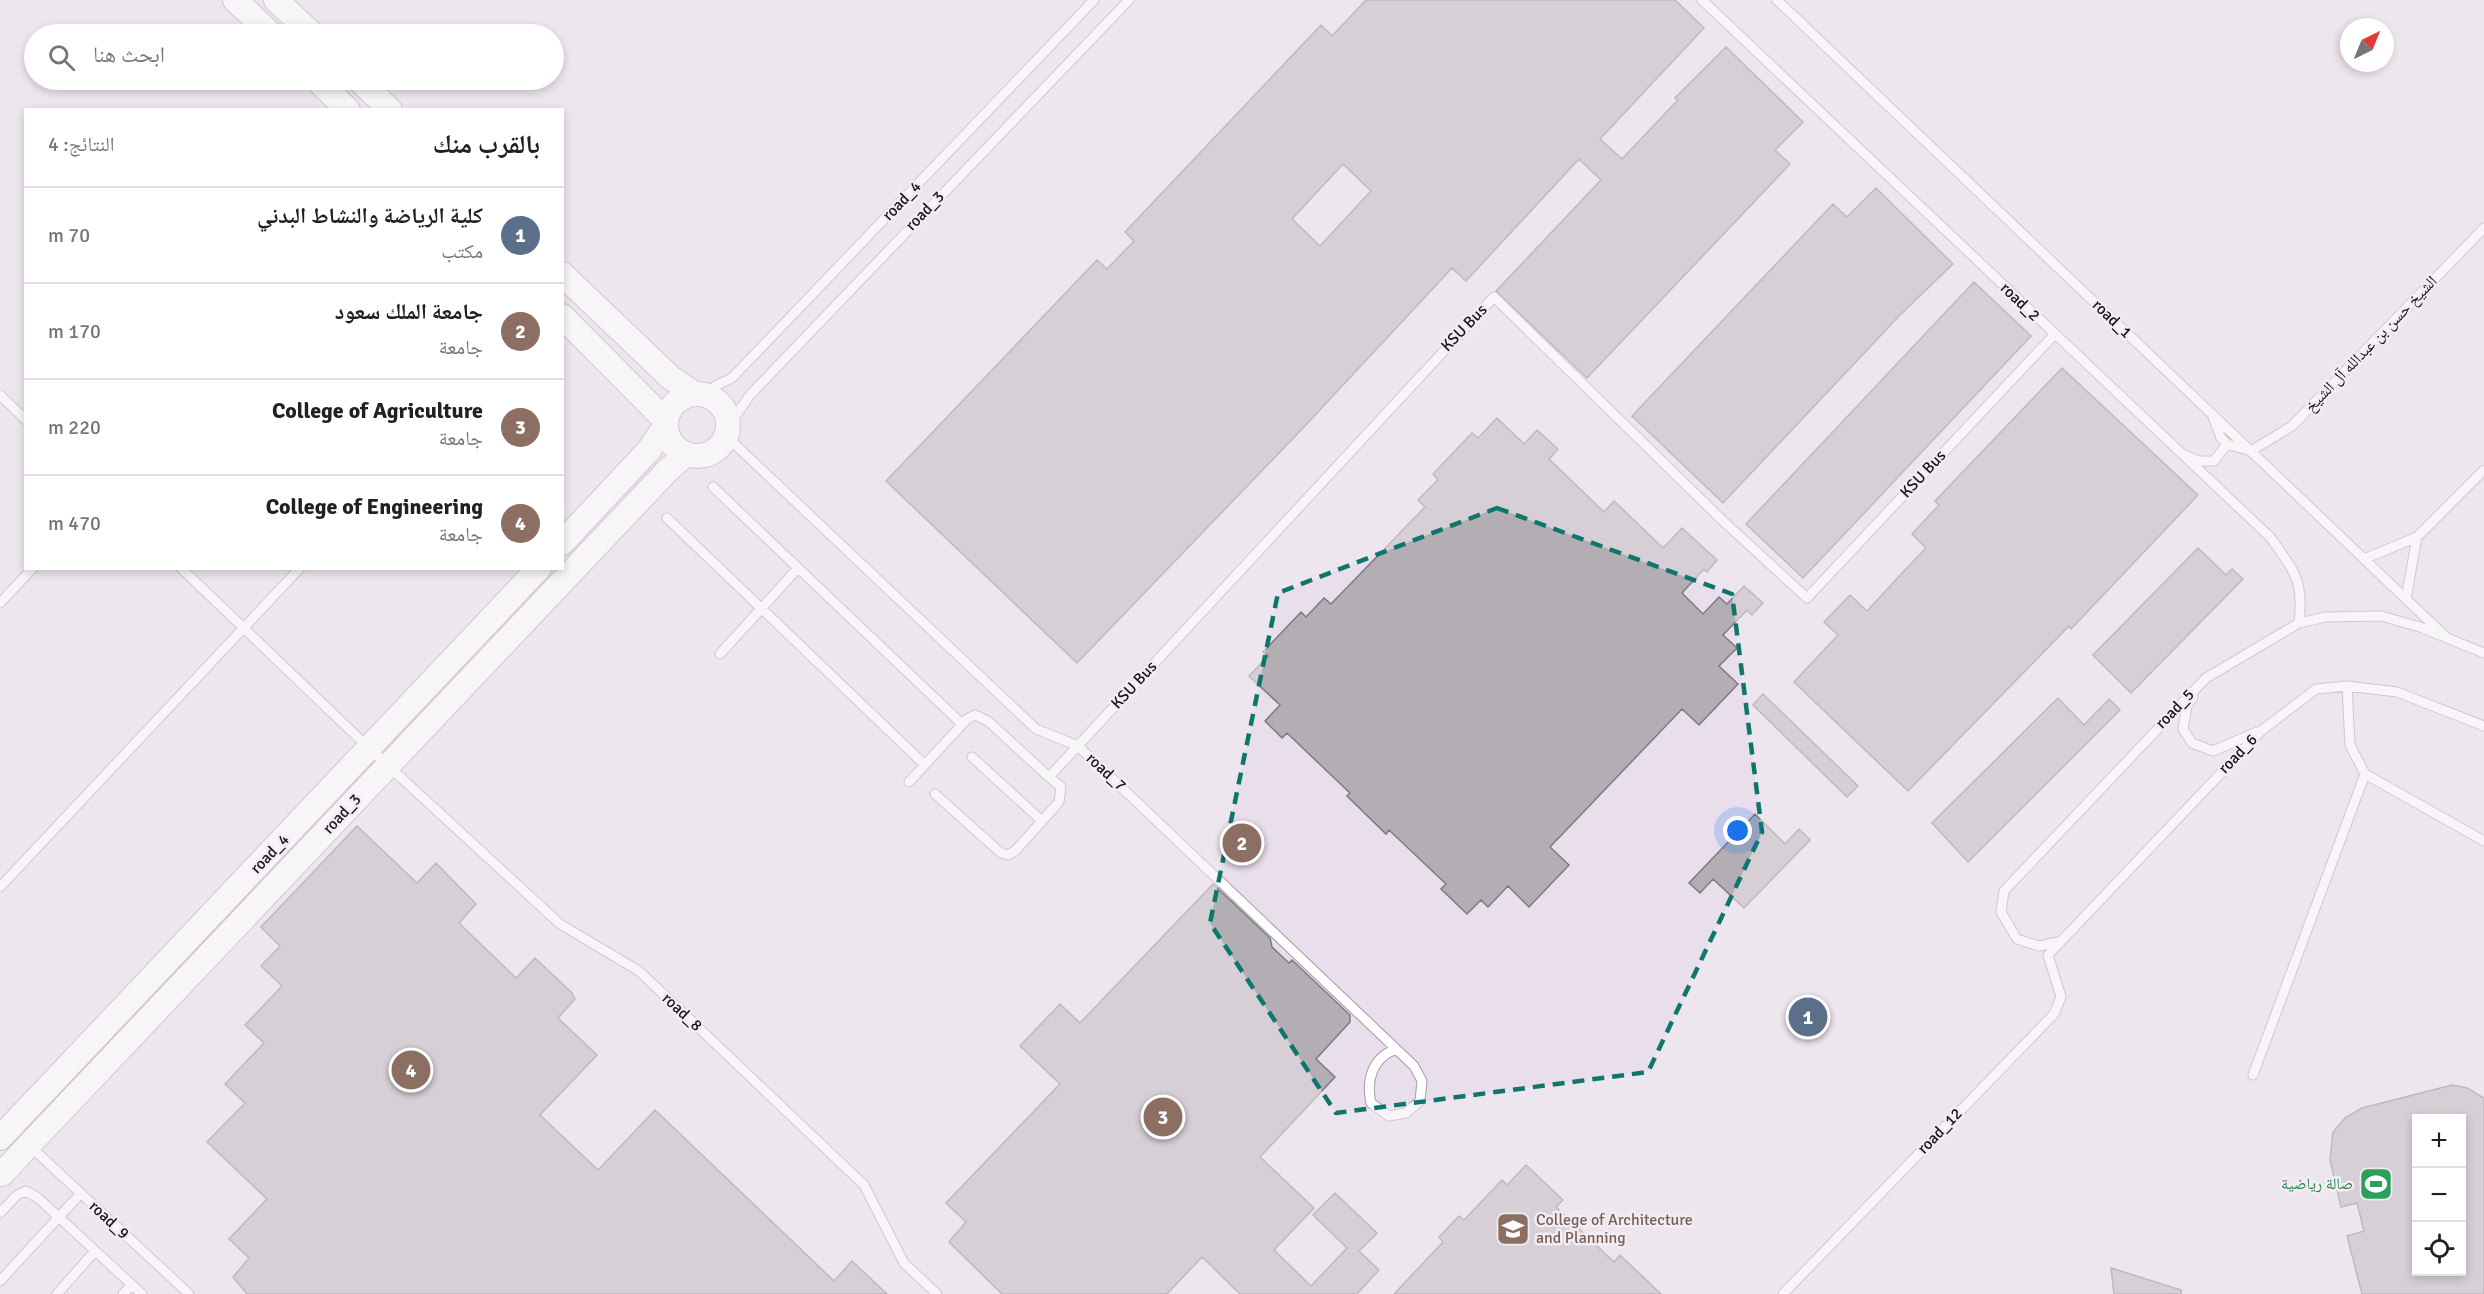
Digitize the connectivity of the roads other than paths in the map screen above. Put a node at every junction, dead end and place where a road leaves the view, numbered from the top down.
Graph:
1 (235, 0) edge
2 (276, 0) edge
3 (1094, 0) edge
4 (1129, 0) edge
5 (1702, 0) edge
6 (1778, 0) edge
7 (260, 24) edge
8 (301, 24) edge
9 (327, 90) edge
10 (369, 90) edge
11 (346, 108) edge
12 (388, 108) edge
13 (2484, 228) edge
14 (564, 276) edge
15 (571, 328) edge
16 (2054, 335) junction
17 (0, 395) edge
18 (701, 395) junction
19 (2212, 414) junction
20 (24, 418) edge
21 (666, 423) junction
22 (727, 432) junction
23 (2227, 444) junction
24 (2251, 451) junction
25 (2179, 453) junction
26 (686, 454) junction
27 (2484, 470) edge
28 (713, 487) dead end
29 (667, 518) dead end
30 (2417, 537) junction
31 (564, 541) edge
32 (2364, 559) junction
33 (798, 568) junction
34 (31, 570) edge
35 (183, 570) edge
36 (298, 570) edge
37 (537, 570) edge
38 (2406, 599) junction
39 (0, 603) edge
40 (761, 608) junction
41 (2299, 622) junction
42 (243, 628) junction
43 (2446, 637) junction
44 (2484, 653) edge
45 (720, 654) dead end
46 (2206, 678) junction
47 (2347, 686) junction
48 (962, 724) junction
49 (2484, 726) edge
50 (2261, 730) junction
51 (1078, 746) junction
52 (370, 749) junction
53 (972, 757) dead end
54 (388, 765) junction
55 (925, 765) junction
56 (2365, 774) junction
57 (1049, 777) junction
58 (909, 782) dead end
59 (934, 794) dead end
60 (1042, 821) junction
61 (2484, 841) edge
62 (0, 887) edge
63 (2058, 942) junction
64 (2048, 955) joint
65 (1396, 1049) junction
66 (2253, 1075) dead end
67 (3, 1127) edge
68 (29, 1145) junction
69 (1, 1174) edge
70 (81, 1193) junction
71 (0, 1213) edge
72 (59, 1217) junction
73 (95, 1251) junction
74 (0, 1281) edge
75 (132, 1285) junction
76 (57, 1294) edge
77 (123, 1294) edge
78 (142, 1294) edge
79 (189, 1294) edge
80 (937, 1294) edge
81 (1783, 1294) edge

1 - 7 street
2 - 8 street
3 - 18 lane, road_4
4 - 22 lane, road_3
5 - 16 lane, road_2
6 - 19 lane, road_1
9 - 11 street
10 - 12 street
13 - 24 lane, الشيخ حسن بن عبدالله آل الشيخ
14 - 18 street
15 - 21 street
16 - 25 lane, road_2
16 - 51 lane, KSU Bus
17 - 20 lane
18 - 21 street
18 - 22 street
19 - 23 lane
19 - 24 lane, road_1
21 - 26 street
21 - 31 street
22 - 26 street
22 - 51 lane, road_7
23 - 24 lane
23 - 25 lane
24 - 32 lane, road_1
25 - 41 lane, road_2
26 - 54 street, road_3
27 - 30 lane
28 - 33 lane
29 - 40 lane
30 - 32 lane
30 - 38 lane
32 - 38 lane, road_1
33 - 40 lane
33 - 48 lane
34 - 39 lane
35 - 42 lane, road_8
36 - 42 lane
37 - 52 street, road_4
38 - 43 lane, road_1
40 - 45 lane
40 - 55 lane
41 - 43 lane, road_5
41 - 46 lane, road_5
42 - 52 lane, road_8
42 - 62 lane
43 - 44 lane, road_5
46 - 50 lane
46 - 63 lane, road_5
47 - 49 lane, road_6
47 - 50 lane, road_6
47 - 56 lane
48 - 55 lane
48 - 57 lane
50 - 63 lane, road_6
51 - 57 lane, KSU Bus
51 - 65 lane, road_7
52 - 54 lane, road_8
52 - 67 street, road_4
53 - 60 lane
54 - 68 street, road_3
54 - 80 lane, road_8
55 - 58 lane
56 - 61 lane
56 - 66 lane
57 - 60 lane
59 - 60 lane
63 - 64 lane, road_6
64 - 81 lane, road_12
65 - 65 lane, road_7
67 - 68 street
68 - 69 street, road_3
68 - 70 lane, road_9
70 - 72 lane
70 - 79 lane, road_9
71 - 72 lane
72 - 73 lane
72 - 74 lane
73 - 75 lane
73 - 76 lane
75 - 77 lane
75 - 78 lane

